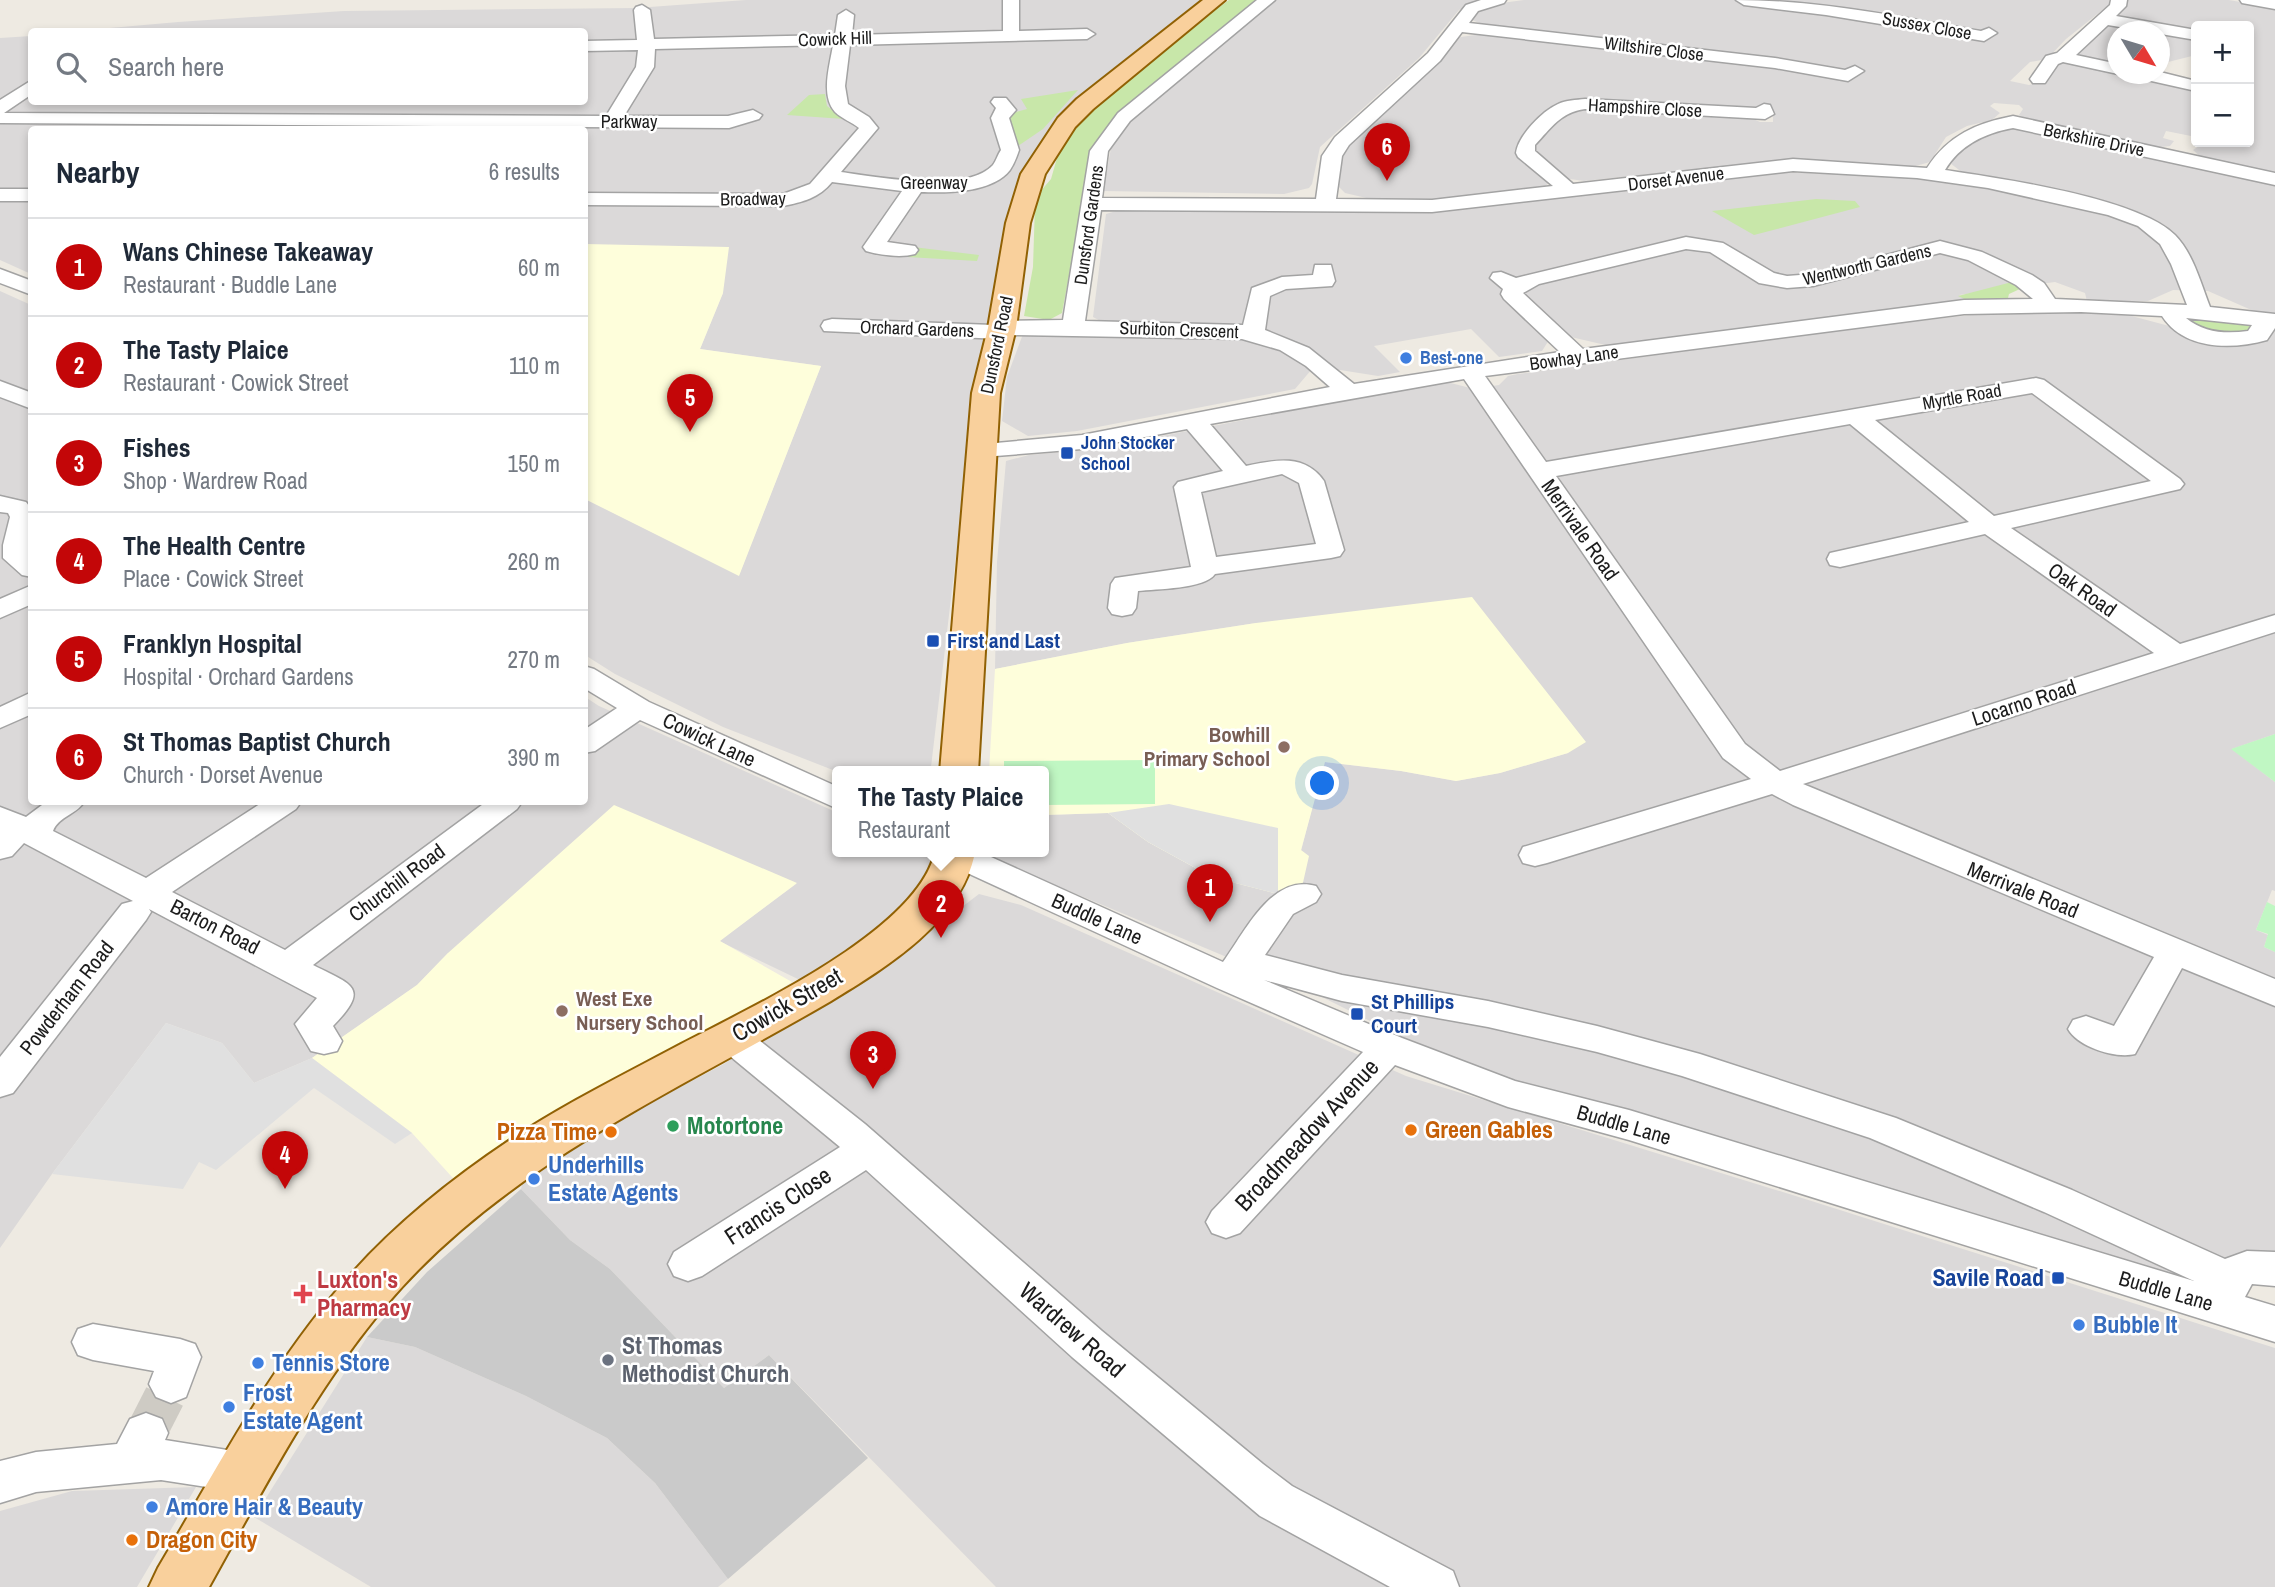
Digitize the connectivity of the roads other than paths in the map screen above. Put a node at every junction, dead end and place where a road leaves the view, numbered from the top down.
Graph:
1 (1011, 0) edge
2 (1215, 0) edge
3 (1267, 0) edge
4 (1498, 0) edge
5 (1744, 0) edge
6 (2119, 0) edge
7 (2248, 0) edge
8 (2275, 4) edge
9 (642, 10) dead end
10 (846, 15) dead end
11 (2105, 19) junction
12 (1459, 27) junction
13 (1087, 34) dead end
14 (2191, 34) edge
15 (1010, 35) junction
16 (1984, 36) dead end
17 (845, 39) junction
18 (647, 44) junction
19 (588, 46) edge
20 (2063, 57) junction
21 (2184, 64) dead end
22 (2107, 67) edge
23 (2170, 68) edge
24 (1848, 76) dead end
25 (2170, 78) edge
26 (2039, 79) dead end
27 (2191, 85) edge
28 (28, 88) edge
29 (1000, 102) dead end
30 (0, 108) edge
31 (1765, 114) dead end
32 (752, 115) dead end
33 (0, 118) edge
34 (611, 122) junction
35 (2190, 139) dead end
36 (2176, 158) junction
37 (1934, 174) junction
38 (828, 176) junction
39 (2275, 179) edge
40 (916, 185) junction
41 (1571, 192) junction
42 (0, 195) edge
43 (28, 195) edge
44 (588, 199) edge
45 (1092, 204) junction
46 (1325, 205) junction
47 (908, 250) dead end
48 (0, 275) edge
49 (1324, 280) dead end
50 (28, 287) edge
51 (2048, 305) junction
52 (2169, 309) junction
53 (2201, 312) junction
54 (2268, 320) edge
55 (832, 326) dead end
56 (1073, 327) junction
57 (1002, 330) junction
58 (1253, 333) junction
59 (1578, 357) junction
60 (1470, 371) junction
61 (0, 388) edge
62 (1350, 393) junction
63 (28, 400) edge
64 (1855, 416) junction
65 (1193, 420) junction
66 (983, 450) junction
67 (1539, 471) junction
68 (1239, 474) junction
69 (0, 504) edge
70 (1989, 525) junction
71 (1840, 559) dead end
72 (28, 566) edge
73 (1205, 567) junction
74 (28, 595) edge
75 (1122, 608) dead end
76 (0, 610) edge
77 (2275, 623) edge
78 (2175, 654) junction
79 (588, 677) edge
80 (28, 703) edge
81 (638, 708) junction
82 (0, 719) edge
83 (588, 741) edge
84 (958, 766) edge
85 (1773, 781) junction
86 (832, 797) edge
87 (63, 805) edge
88 (281, 805) edge
89 (502, 805) edge
90 (11, 835) edge
91 (1535, 855) dead end
92 (953, 857) edge
93 (964, 857) edge
94 (1304, 894) dead end
95 (141, 902) junction
96 (2174, 952) junction
97 (289, 965) junction
98 (1237, 971) junction
99 (2275, 993) edge
100 (2086, 1029) dead end
101 (732, 1038) junction
102 (324, 1041) dead end
103 (1389, 1048) junction
104 (0, 1083) edge
105 (868, 1149) junction
106 (1226, 1222) dead end
107 (688, 1264) dead end
108 (2275, 1269) edge
109 (2225, 1294) junction
110 (2275, 1324) edge
111 (93, 1342) dead end
112 (171, 1384) tunnel mouth
113 (246, 1473) junction
114 (0, 1482) edge
115 (178, 1587) edge
116 (1436, 1587) edge

1 - 15 street
2 - 57 main road, Dunsford Road
3 - 45 street, Dunsford Gardens
4 - 12 street
5 - 16 street, Sussex Close
6 - 11 street
7 - 8 street
9 - 18 street
10 - 17 street
11 - 14 street
11 - 20 street
12 - 24 street, Wiltshire Close
12 - 46 street
13 - 15 street, Cowick Hill
15 - 17 street, Cowick Hill
17 - 18 street, Cowick Hill
17 - 38 street, Broadway
18 - 19 street, Cowick Hill
18 - 34 street
20 - 22 street
20 - 26 street
21 - 23 street
25 - 27 street
28 - 30 street
29 - 40 street, Greenway
31 - 41 street, Hampshire Close
32 - 34 street, Parkway
33 - 34 street, Parkway
35 - 36 street
36 - 37 street, Berkshire Drive
36 - 39 street, Berkshire Drive
37 - 41 street, Dorset Avenue
37 - 53 street, Dorset Avenue
38 - 40 street, Greenway
38 - 44 street, Broadway
40 - 47 street
41 - 46 street, Dorset Avenue
42 - 43 street
45 - 46 street, Dorset Avenue
45 - 56 street, Dunsford Gardens
48 - 50 street
49 - 58 street
51 - 52 street, Bowhay Lane
51 - 59 street, Bowhay Lane
51 - 59 street, Wentworth Gardens
52 - 53 street, Bowhay Lane
52 - 54 street, Bowhay Lane
53 - 54 street, Bowhay Lane
55 - 57 street, Orchard Gardens
56 - 57 street
56 - 58 street, Surbiton Crescent
57 - 66 main road, Dunsford Road
58 - 62 street, Surbiton Crescent
59 - 60 street, Bowhay Lane
60 - 62 street, Bowhay Lane
60 - 67 street, Merrivale Road
61 - 63 street
62 - 65 street, Bowhay Lane
64 - 67 street, Myrtle Road
64 - 70 street, Oak Road
64 - 70 street, Myrtle Road
65 - 66 street, Bowhay Lane
65 - 68 street
66 - 84 main road, Dunsford Road
67 - 85 street, Merrivale Road
68 - 73 street
68 - 73 street
69 - 72 street
70 - 71 street
70 - 78 street, Oak Road
73 - 75 street
74 - 76 street
77 - 78 street, Locarno Road
78 - 85 street, Locarno Road
79 - 81 street, Cowick Lane
80 - 82 street
81 - 83 street
81 - 86 street, Cowick Lane
85 - 91 street
85 - 96 street, Merrivale Road
87 - 90 street
88 - 95 street, Powderham Road
89 - 97 street, Churchill Road
90 - 95 street, Barton Road
92 - 101 main road, Cowick Street
93 - 98 street, Buddle Lane
94 - 98 street
95 - 97 street, Barton Road
95 - 104 street, Powderham Road
96 - 99 street, Merrivale Road
96 - 100 street
97 - 102 street, Barton Road
98 - 103 street, Buddle Lane
98 - 109 street, Buddle Lane
101 - 105 street, Wardrew Road
101 - 113 main road, Cowick Street
103 - 106 street, Broadmeadow Avenue
103 - 109 street, Buddle Lane
105 - 107 street, Francis Close
105 - 116 street, Wardrew Road
108 - 109 street
109 - 110 street, Buddle Lane
111 - 112 street
113 - 114 street
113 - 115 main road, Cowick Street

